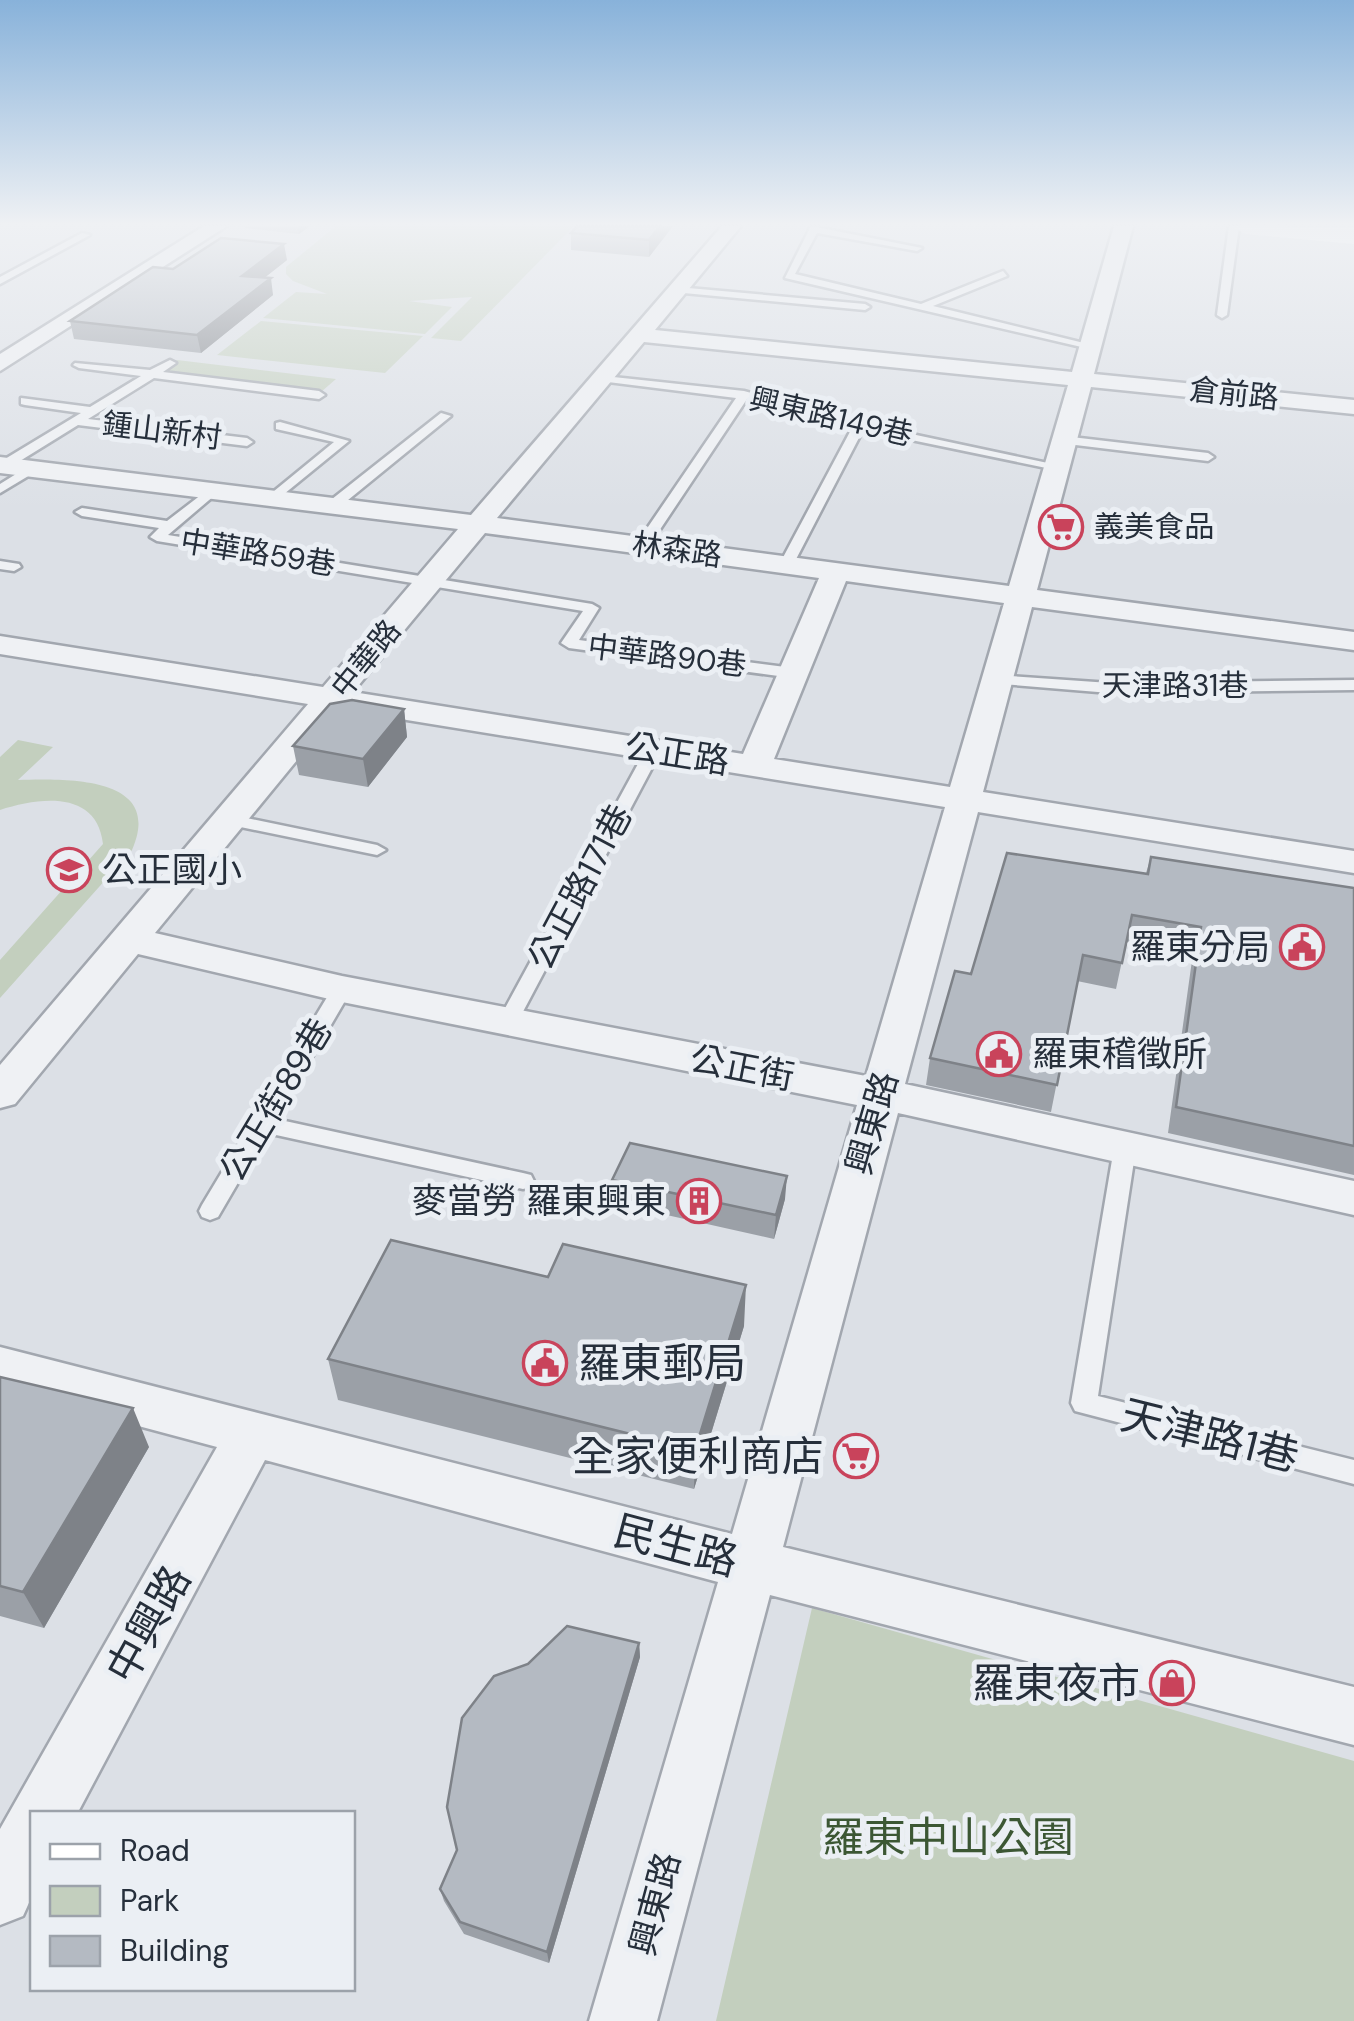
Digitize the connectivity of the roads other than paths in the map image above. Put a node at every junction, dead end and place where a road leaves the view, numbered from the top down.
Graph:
1 (69, 320) edge
2 (650, 320) edge
3 (976, 320) edge
4 (1097, 320) edge
5 (637, 335) junction
6 (1090, 346) junction
7 (170, 363) dead end
8 (0, 364) edge
9 (79, 365) dead end
10 (151, 375) junction
11 (1081, 378) junction
12 (604, 379) junction
13 (318, 395) dead end
14 (744, 396) junction
15 (25, 401) dead end
16 (1354, 407) edge
17 (93, 411) junction
18 (444, 416) dead end
19 (77, 421) junction
20 (280, 426) dead end
21 (859, 426) junction
22 (247, 442) dead end
23 (1060, 453) junction
24 (1208, 458) dead end
25 (1, 473) edge
26 (210, 492) junction
27 (274, 499) junction
28 (332, 506) junction
29 (82, 512) dead end
30 (482, 524) junction
31 (170, 526) junction
32 (642, 546) junction
33 (786, 565) junction
34 (836, 572) junction
35 (428, 582) junction
36 (1020, 596) junction
37 (1354, 641) edge
38 (0, 645) edge
39 (793, 672) junction
40 (996, 680) junction
41 (1354, 685) edge
42 (333, 699) junction
43 (653, 750) junction
44 (754, 766) junction
45 (962, 800) junction
46 (232, 820) junction
47 (376, 850) dead end
48 (1354, 862) edge
49 (130, 940) junction
50 (342, 989) junction
51 (507, 1023) junction
52 (0, 1093) edge
53 (880, 1094) junction
54 (262, 1124) junction
55 (1124, 1148) junction
56 (524, 1181) dead end
57 (1354, 1198) edge
58 (210, 1211) dead end
59 (0, 1368) edge
60 (252, 1434) junction
61 (1354, 1472) edge
62 (748, 1564) junction
63 (1354, 1716) edge
64 (46, 1811) edge
65 (30, 1838) edge
66 (0, 1893) edge
67 (623, 2021) edge

1 - 8 street
2 - 5 street, 中華路
3 - 6 lane
4 - 6 street, 興東路
5 - 11 street, 倉前路
5 - 12 street, 中華路
6 - 11 street, 興東路
7 - 10 lane
9 - 10 lane, 鍾山新村
10 - 13 lane, 鍾山新村
10 - 17 lane
11 - 16 street, 倉前路
11 - 23 street, 興東路
12 - 14 lane, 興東路149巷
12 - 30 street, 中華路
14 - 21 lane, 興東路149巷
14 - 32 lane
15 - 17 lane
17 - 19 lane
18 - 28 lane
19 - 22 lane, 鍾山新村
19 - 25 lane
20 - 27 lane
21 - 23 lane, 興東路149巷
21 - 33 lane
23 - 24 lane, 興東路149巷
23 - 36 street, 興東路
25 - 26 street, 林森路
26 - 27 street, 林森路
26 - 31 lane, 中華路59巷
27 - 28 street, 林森路
28 - 30 street, 林森路
29 - 31 lane
30 - 32 street, 林森路
30 - 35 street, 中華路
31 - 35 lane, 中華路59巷
32 - 33 street, 林森路
33 - 34 street, 林森路
34 - 36 street, 林森路
34 - 39 street
35 - 39 lane, 中華路90巷
35 - 42 street, 中華路
36 - 37 street, 林森路
36 - 40 street, 興東路
38 - 42 street, 公正路
39 - 44 street
40 - 41 lane, 天津路31巷
40 - 45 street, 興東路
42 - 43 street, 公正路
42 - 46 street, 中華路
43 - 44 street, 公正路
43 - 51 lane, 公正路171巷
44 - 45 street, 公正路
45 - 48 street, 公正路
45 - 53 street, 興東路
46 - 47 lane
46 - 49 street, 中華路
49 - 50 street, 公正街
49 - 52 street, 中華路
50 - 51 street, 公正街
50 - 54 lane, 公正街89巷
51 - 53 street, 公正街
53 - 55 street, 公正街
53 - 62 street, 興東路
54 - 56 lane
54 - 58 lane, 公正街89巷
55 - 57 street, 公正街
55 - 61 lane, 天津路1巷
59 - 60 street, 民生路
60 - 62 street, 民生路
60 - 64 street, 中興路
62 - 63 street, 民生路
62 - 67 street, 興東路
65 - 66 street

